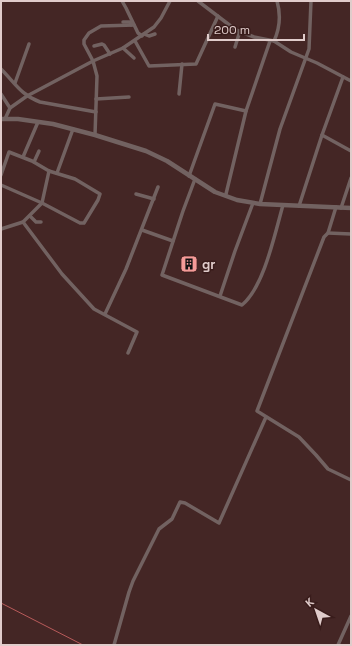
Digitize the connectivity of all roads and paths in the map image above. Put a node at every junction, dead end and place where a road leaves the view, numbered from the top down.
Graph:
1 (122, 1) edge
2 (170, 1) edge
3 (198, 1) edge
4 (277, 1) edge
5 (311, 1) edge
6 (218, 16) junction
7 (123, 22) dead end
8 (132, 25) junction
9 (135, 30) dead end
10 (240, 32) junction
11 (154, 34) dead end
12 (143, 35) junction
13 (134, 41) junction
14 (272, 41) junction
15 (29, 44) dead end
16 (94, 46) dead end
17 (235, 47) dead end
18 (123, 48) junction
19 (110, 54) junction
20 (134, 58) dead end
21 (306, 58) junction
22 (93, 61) junction
23 (182, 64) junction
24 (1, 69) edge
25 (343, 77) junction
26 (351, 81) edge
27 (15, 83) junction
28 (1, 94) edge
29 (179, 94) dead end
30 (27, 96) junction
31 (129, 97) dead end
32 (96, 99) junction
33 (10, 108) junction
34 (246, 111) junction
35 (96, 112) junction
36 (3, 119) edge
37 (38, 122) junction
38 (73, 129) junction
39 (95, 135) junction
40 (322, 135) junction
41 (39, 151) dead end
42 (351, 151) edge
43 (22, 157) junction
44 (34, 162) junction
45 (49, 171) junction
46 (57, 173) junction
47 (1, 176) edge
48 (189, 176) junction
49 (351, 178) edge
50 (195, 179) junction
51 (1, 185) edge
52 (158, 187) dead end
53 (136, 194) dead end
54 (226, 194) junction
55 (154, 200) junction
56 (42, 203) junction
57 (253, 203) junction
58 (260, 204) junction
59 (283, 205) junction
60 (299, 206) junction
61 (338, 207) junction
62 (351, 208) edge
63 (30, 216) junction
64 (23, 222) junction
65 (40, 222) dead end
66 (1, 229) edge
67 (142, 230) junction
68 (328, 233) junction
69 (351, 234) edge
70 (173, 241) junction
71 (220, 296) junction
72 (105, 314) junction
73 (128, 353) dead end
74 (266, 416) junction
75 (351, 480) edge
76 (351, 616) edge
77 (114, 645) edge
78 (338, 645) edge

1 - 8 street
2 - 12 street
3 - 6 street
4 - 14 street
5 - 21 street
6 - 10 street
6 - 23 street
7 - 8 street
8 - 9 street
8 - 12 street
8 - 22 street
10 - 14 street
10 - 17 street
11 - 12 street
12 - 13 street
13 - 18 street
13 - 23 street
14 - 21 street
14 - 34 street
15 - 27 street
16 - 19 street
18 - 19 street
18 - 20 street
19 - 22 street
21 - 25 street
21 - 58 street
22 - 30 street
22 - 32 street
23 - 29 street
24 - 27 street
25 - 26 street
25 - 40 street
27 - 30 street
28 - 33 street
30 - 33 street
30 - 35 street
31 - 32 street
32 - 35 street
33 - 36 street
34 - 48 street
34 - 54 street
35 - 39 street
36 - 37 street
37 - 38 street
37 - 43 street
38 - 39 street
38 - 46 street
39 - 48 street
40 - 42 street
40 - 60 street
41 - 44 street
43 - 44 street
43 - 47 street
44 - 45 street
45 - 46 street
45 - 56 street
46 - 56 street
48 - 50 street
49 - 61 street
50 - 54 street
50 - 70 street
51 - 56 street
52 - 55 street
53 - 55 street
54 - 57 street
55 - 67 street
56 - 63 street
57 - 58 street
57 - 71 street
58 - 59 street
59 - 60 street
59 - 71 street
60 - 61 street
61 - 62 street
61 - 68 street
63 - 64 street
63 - 65 street
64 - 66 street
64 - 72 street
67 - 70 street
67 - 72 street
68 - 69 street
68 - 74 street
70 - 71 street
72 - 73 street
74 - 75 street
74 - 77 street
76 - 78 street

